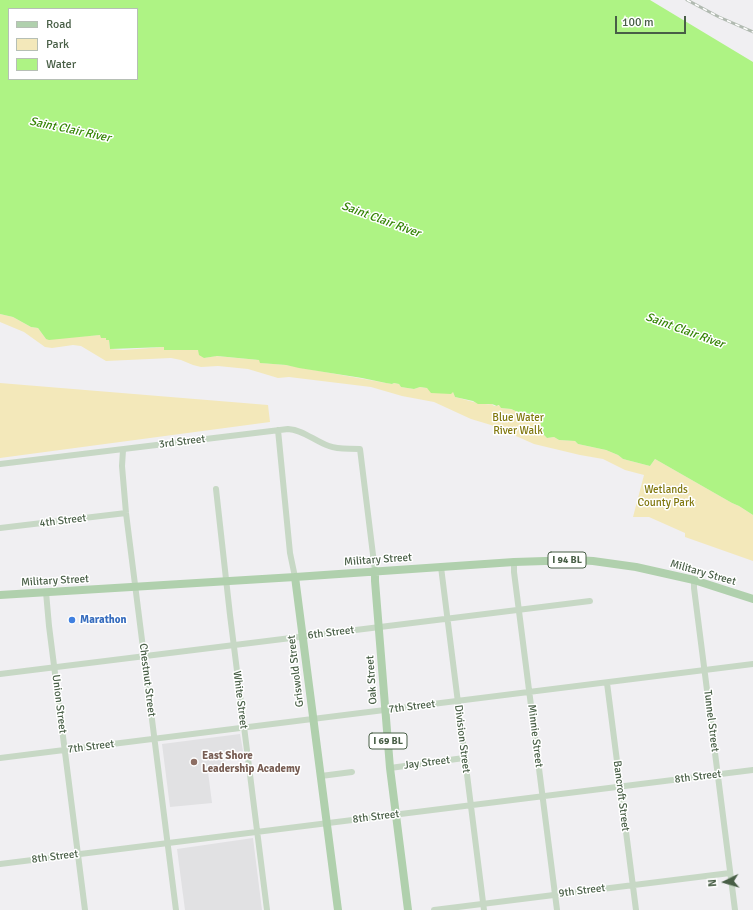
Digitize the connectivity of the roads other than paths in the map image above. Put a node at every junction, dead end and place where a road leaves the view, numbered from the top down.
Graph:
1 (278, 430) junction
2 (360, 449) joint
3 (123, 450) junction
4 (0, 464) edge
5 (216, 489) dead end
6 (126, 513) junction
7 (0, 528) edge
8 (514, 562) junction
9 (441, 567) junction
10 (375, 571) junction
11 (295, 577) junction
12 (694, 580) junction
13 (226, 581) junction
14 (135, 587) junction
15 (46, 592) junction
16 (0, 595) edge
17 (753, 599) edge
18 (590, 601) dead end
19 (518, 609) junction
20 (447, 618) junction
21 (378, 627) junction
22 (303, 636) junction
23 (234, 645) junction
24 (144, 656) junction
25 (753, 664) edge
26 (54, 668) junction
27 (704, 670) junction
28 (0, 674) edge
29 (607, 683) junction
30 (529, 692) junction
31 (457, 701) junction
32 (385, 710) junction
33 (313, 719) junction
34 (244, 728) junction
35 (154, 739) junction
36 (65, 750) junction
37 (0, 758) edge
38 (464, 758) junction
39 (390, 768) junction
40 (753, 770) edge
41 (352, 772) dead end
42 (718, 774) junction
43 (321, 776) junction
44 (620, 787) junction
45 (542, 796) junction
46 (470, 805) junction
47 (396, 815) junction
48 (326, 823) junction
49 (257, 832) junction
50 (168, 843) junction
51 (78, 854) junction
52 (0, 864) edge
53 (730, 873) junction
54 (633, 885) junction
55 (555, 895) junction
56 (484, 907) edge
57 (85, 910) edge
58 (176, 910) edge
59 (267, 910) edge
60 (338, 910) edge
61 (408, 910) edge
62 (434, 910) edge
63 (557, 910) edge
64 (636, 910) edge
65 (734, 910) edge

1 - 2 street, 3rd Street
1 - 3 street, 3rd Street
1 - 11 street, Griswold Street
2 - 10 street, Oak Street
3 - 4 street, 3rd Street
3 - 6 street, Chestnut Street
5 - 13 street, White Street
6 - 7 street, 4th Street
6 - 14 street, Chestnut Street
8 - 9 main road, Military Street / I 94 BL
8 - 12 main road, Military Street / I 94 BL
8 - 19 street, Minnie Street
9 - 10 main road, Military Street / I 94 BL
9 - 20 street, Division Street
10 - 11 main road, Military Street
10 - 21 main road, Oak Street / I 69 BL
11 - 13 main road, Military Street
11 - 22 main road, Griswold Street
12 - 17 main road, Military Street / I 94 BL
12 - 27 street, Tunnel Street
13 - 14 main road, Military Street
13 - 23 street, White Street
14 - 15 main road, Military Street
14 - 24 street, Chestnut Street
15 - 16 main road, Military Street
15 - 26 street, Union Street
18 - 19 street, 6th Street
19 - 20 street, 6th Street
19 - 30 street, Minnie Street
20 - 21 street, 6th Street
20 - 31 street, Division Street
21 - 22 street, 6th Street
21 - 32 main road, Oak Street / I 69 BL
22 - 23 street, 6th Street
22 - 33 main road, Griswold Street
23 - 24 street, 6th Street
23 - 34 street, White Street
24 - 26 street, 6th Street
24 - 35 street, Chestnut Street
25 - 27 street, 7th Street
26 - 28 street, 6th Street
26 - 36 street, Union Street
27 - 29 street, 7th Street
27 - 42 street, Tunnel Street
29 - 30 street, 7th Street
29 - 44 street, Bancroft Street
30 - 31 street, 7th Street
30 - 45 street, Minnie Street
31 - 32 street, 7th Street
31 - 38 street, Division Street
32 - 33 street, 7th Street
32 - 39 main road, Oak Street / I 69 BL
33 - 34 street, 7th Street
33 - 43 main road, Griswold Street
34 - 35 street, 7th Street
34 - 49 street, White Street
35 - 36 street, 7th Street
35 - 50 street, Chestnut Street
36 - 37 street, 7th Street
36 - 51 street, Union Street
38 - 39 street, Jay Street
38 - 46 street, Division Street
39 - 47 main road, Oak Street / I 69 BL
40 - 42 street, 8th Street
41 - 43 street
42 - 44 street, 8th Street
42 - 53 street, Tunnel Street
43 - 48 main road, Griswold Street
44 - 45 street, 8th Street
44 - 54 street, Bancroft Street
45 - 46 street, 8th Street
45 - 55 street, Minnie Street
46 - 47 street, 8th Street
46 - 56 street, Division Street
47 - 48 street, 8th Street
47 - 61 main road, Oak Street / I 69 BL
48 - 49 street, 8th Street
48 - 60 main road, Griswold Street
49 - 50 street, 8th Street
49 - 59 street, White Street
50 - 51 street, 8th Street
50 - 58 street, Chestnut Street
51 - 52 street, 8th Street
51 - 57 street, Union Street
53 - 54 street, 9th Street
53 - 65 street, Tunnel Street
54 - 55 street, 9th Street
54 - 64 street, Bancroft Street
55 - 56 street, 9th Street
55 - 63 street, Minnie Street
56 - 62 street, 9th Street

